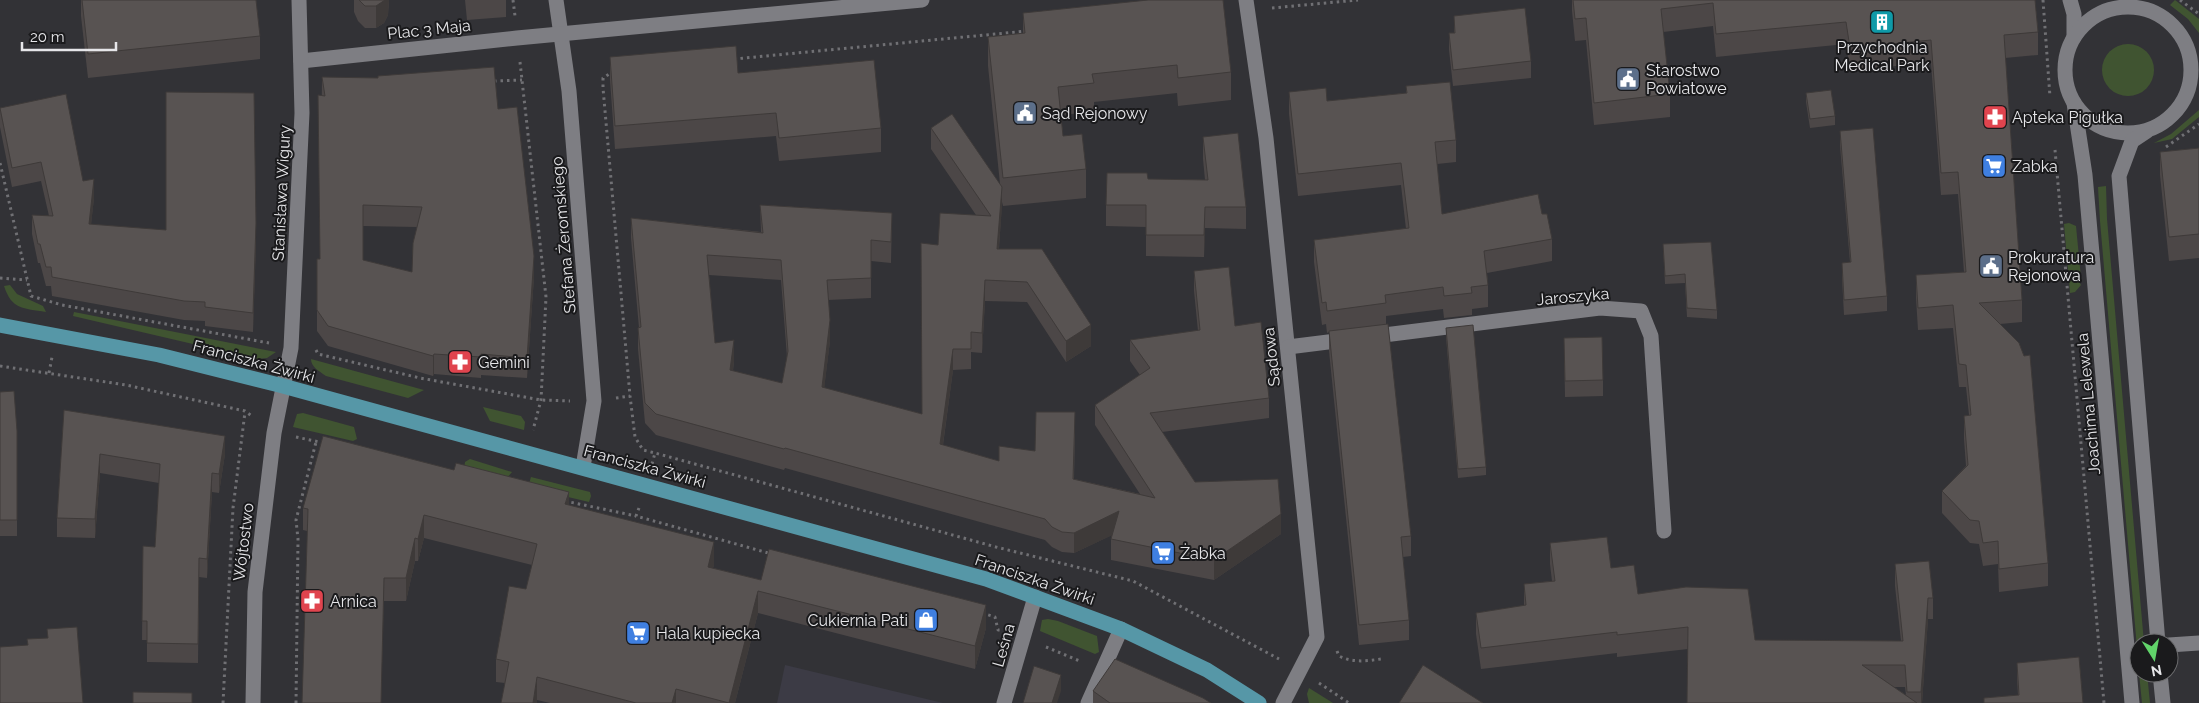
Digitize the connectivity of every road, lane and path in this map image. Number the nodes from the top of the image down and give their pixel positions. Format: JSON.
{"nodes":[{"id":1,"x":299,"y":0,"type":"edge"},
{"id":2,"x":513,"y":0,"type":"edge"},
{"id":3,"x":556,"y":0,"type":"edge"},
{"id":4,"x":922,"y":0,"type":"edge"},
{"id":5,"x":1358,"y":0,"type":"edge"},
{"id":6,"x":2043,"y":0,"type":"edge"},
{"id":7,"x":2070,"y":0,"type":"edge"},
{"id":8,"x":2180,"y":0,"type":"edge"},
{"id":9,"x":2134,"y":4,"type":"edge"},
{"id":10,"x":1247,"y":6,"type":"edge"},
{"id":11,"x":2199,"y":14,"type":"edge"},
{"id":12,"x":1032,"y":30,"type":"edge"},
{"id":13,"x":562,"y":34,"type":"junction"},
{"id":14,"x":2074,"y":37,"type":"junction"},
{"id":15,"x":517,"y":38,"type":"junction"},
{"id":16,"x":2193,"y":48,"type":"edge"},
{"id":17,"x":729,"y":60,"type":"edge"},
{"id":18,"x":301,"y":61,"type":"junction"},
{"id":19,"x":621,"y":70,"type":"edge"},
{"id":20,"x":522,"y":80,"type":"junction"},
{"id":21,"x":493,"y":81,"type":"edge"},
{"id":22,"x":2192,"y":95,"type":"edge"},
{"id":23,"x":2074,"y":103,"type":"junction"},
{"id":24,"x":2051,"y":105,"type":"dead end"},
{"id":25,"x":2147,"y":131,"type":"junction"},
{"id":26,"x":2054,"y":144,"type":"dead end"},
{"id":27,"x":0,"y":163,"type":"edge"},
{"id":28,"x":0,"y":278,"type":"edge"},
{"id":29,"x":27,"y":280,"type":"junction"},
{"id":30,"x":0,"y":325,"type":"edge"},
{"id":31,"x":314,"y":344,"type":"dead end"},
{"id":32,"x":291,"y":348,"type":"junction"},
{"id":33,"x":1288,"y":348,"type":"junction"},
{"id":34,"x":318,"y":354,"type":"junction"},
{"id":35,"x":283,"y":386,"type":"junction"},
{"id":36,"x":541,"y":400,"type":"junction"},
{"id":37,"x":245,"y":411,"type":"dead end"},
{"id":38,"x":536,"y":417,"type":"dead end"},
{"id":39,"x":316,"y":442,"type":"dead end"},
{"id":40,"x":655,"y":453,"type":"dead end"},
{"id":41,"x":583,"y":467,"type":"junction"},
{"id":42,"x":563,"y":500,"type":"edge"},
{"id":43,"x":636,"y":516,"type":"dead end"},
{"id":44,"x":1664,"y":530,"type":"dead end"},
{"id":45,"x":1035,"y":597,"type":"junction"},
{"id":46,"x":1121,"y":628,"type":"junction"},
{"id":47,"x":2157,"y":633,"type":"edge"},
{"id":48,"x":2199,"y":643,"type":"edge"},
{"id":49,"x":2179,"y":644,"type":"edge"},
{"id":50,"x":2161,"y":683,"type":"edge"},
{"id":51,"x":223,"y":703,"type":"edge"},
{"id":52,"x":253,"y":703,"type":"edge"},
{"id":53,"x":296,"y":703,"type":"edge"},
{"id":54,"x":1004,"y":703,"type":"edge"},
{"id":55,"x":1088,"y":703,"type":"edge"},
{"id":56,"x":1259,"y":703,"type":"edge"},
{"id":57,"x":1283,"y":703,"type":"edge"},
{"id":58,"x":2104,"y":703,"type":"edge"},
{"id":59,"x":2132,"y":703,"type":"edge"},
{"id":60,"x":2163,"y":703,"type":"edge"}],
"edges":[{"from":1,"to":18,"type":"street","name":"Stanisława Wigury"},
{"from":2,"to":15,"type":"path"},
{"from":3,"to":13,"type":"street","name":"Stefana Żeromskiego"},
{"from":4,"to":13,"type":"street","name":"Plac 3 Maja"},
{"from":5,"to":10,"type":"path"},
{"from":6,"to":24,"type":"path"},
{"from":7,"to":14,"type":"street"},
{"from":8,"to":11,"type":"path"},
{"from":9,"to":14,"type":"street"},
{"from":9,"to":16,"type":"street"},
{"from":10,"to":33,"type":"street","name":"Sądowa"},
{"from":12,"to":17,"type":"path"},
{"from":13,"to":15,"type":"street","name":"Plac 3 Maja"},
{"from":13,"to":41,"type":"street","name":"Stefana Żeromskiego"},
{"from":14,"to":23,"type":"street"},
{"from":15,"to":18,"type":"street","name":"Plac 3 Maja"},
{"from":15,"to":20,"type":"path"},
{"from":16,"to":22,"type":"street"},
{"from":18,"to":32,"type":"street","name":"Stanisława Wigury"},
{"from":19,"to":40,"type":"path"},
{"from":20,"to":21,"type":"path"},
{"from":20,"to":36,"type":"path"},
{"from":22,"to":25,"type":"street"},
{"from":23,"to":25,"type":"street"},
{"from":23,"to":59,"type":"street","name":"Joachima Lelewela"},
{"from":25,"to":47,"type":"street"},
{"from":26,"to":58,"type":"path"},
{"from":27,"to":29,"type":"path"},
{"from":28,"to":29,"type":"path"},
{"from":29,"to":32,"type":"path"},
{"from":30,"to":35,"type":"main road","name":"Franciszka Żwirki"},
{"from":31,"to":34,"type":"path"},
{"from":32,"to":34,"type":"path"},
{"from":32,"to":35,"type":"street","name":"Stanisława Wigury"},
{"from":33,"to":44,"type":"street","name":"Jaroszyka"},
{"from":33,"to":57,"type":"street","name":"Sądowa"},
{"from":34,"to":36,"type":"path"},
{"from":35,"to":41,"type":"main road","name":"Franciszka Żwirki"},
{"from":35,"to":52,"type":"street","name":"Wójtostwo"},
{"from":36,"to":38,"type":"path"},
{"from":37,"to":51,"type":"path"},
{"from":39,"to":53,"type":"path"},
{"from":41,"to":45,"type":"main road","name":"Franciszka Żwirki"},
{"from":42,"to":43,"type":"path"},
{"from":45,"to":46,"type":"main road","name":"Franciszka Żwirki"},
{"from":45,"to":54,"type":"street","name":"Leśna"},
{"from":46,"to":55,"type":"street"},
{"from":46,"to":56,"type":"main road","name":"Franciszka Żwirki"},
{"from":48,"to":49,"type":"street"},
{"from":50,"to":60,"type":"street"}]}
